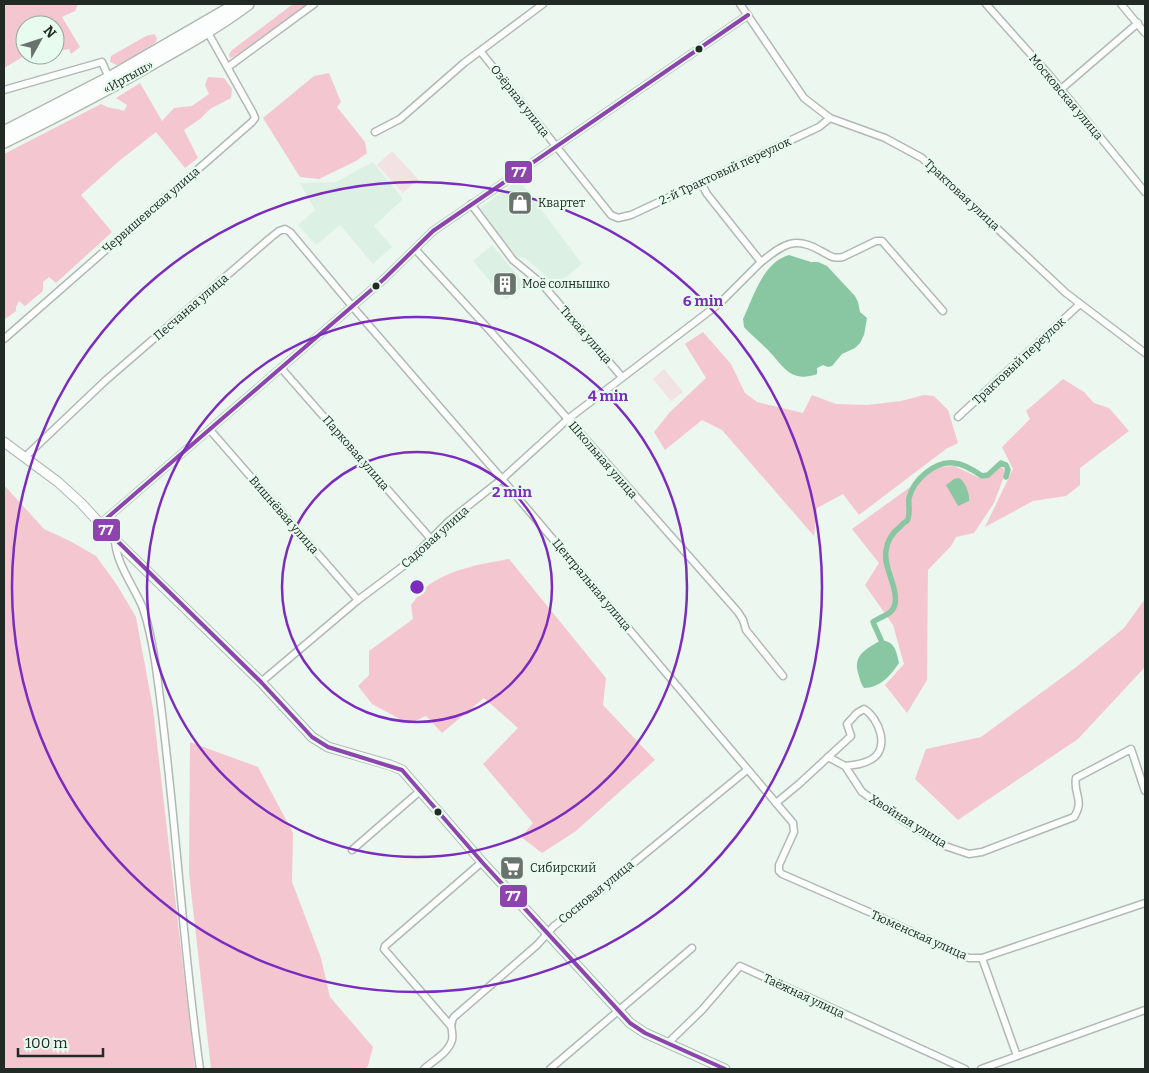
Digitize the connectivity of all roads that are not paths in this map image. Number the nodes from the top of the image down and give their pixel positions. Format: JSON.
{"nodes":[{"id":1,"x":237,"y":4,"type":"edge"},
{"id":2,"x":248,"y":4,"type":"edge"},
{"id":3,"x":314,"y":4,"type":"edge"},
{"id":4,"x":543,"y":4,"type":"edge"},
{"id":5,"x":740,"y":4,"type":"edge"},
{"id":6,"x":986,"y":4,"type":"edge"},
{"id":7,"x":1121,"y":4,"type":"edge"},
{"id":8,"x":748,"y":15,"type":"junction"},
{"id":9,"x":1138,"y":23,"type":"junction"},
{"id":10,"x":207,"y":31,"type":"junction"},
{"id":11,"x":1145,"y":33,"type":"edge"},
{"id":12,"x":481,"y":52,"type":"junction"},
{"id":13,"x":228,"y":67,"type":"junction"},
{"id":14,"x":108,"y":78,"type":"junction"},
{"id":15,"x":4,"y":90,"type":"edge"},
{"id":16,"x":1060,"y":90,"type":"junction"},
{"id":17,"x":830,"y":118,"type":"junction"},
{"id":18,"x":4,"y":132,"type":"edge"},
{"id":19,"x":375,"y":132,"type":"dead end"},
{"id":20,"x":4,"y":142,"type":"edge"},
{"id":21,"x":556,"y":146,"type":"junction"},
{"id":22,"x":702,"y":183,"type":"junction"},
{"id":23,"x":1145,"y":192,"type":"edge"},
{"id":24,"x":471,"y":204,"type":"junction"},
{"id":25,"x":618,"y":218,"type":"joint"},
{"id":26,"x":415,"y":249,"type":"junction"},
{"id":27,"x":761,"y":262,"type":"junction"},
{"id":28,"x":1080,"y":304,"type":"junction"},
{"id":29,"x":352,"y":306,"type":"junction"},
{"id":30,"x":943,"y":311,"type":"dead end"},
{"id":31,"x":4,"y":339,"type":"edge"},
{"id":32,"x":1145,"y":353,"type":"edge"},
{"id":33,"x":282,"y":368,"type":"junction"},
{"id":34,"x":622,"y":377,"type":"junction"},
{"id":35,"x":958,"y":417,"type":"dead end"},
{"id":36,"x":568,"y":419,"type":"junction"},
{"id":37,"x":210,"y":430,"type":"junction"},
{"id":38,"x":4,"y":442,"type":"edge"},
{"id":39,"x":25,"y":457,"type":"junction"},
{"id":40,"x":502,"y":479,"type":"junction"},
{"id":41,"x":100,"y":524,"type":"junction"},
{"id":42,"x":431,"y":539,"type":"junction"},
{"id":43,"x":115,"y":540,"type":"junction"},
{"id":44,"x":358,"y":600,"type":"junction"},
{"id":45,"x":784,"y":676,"type":"dead end"},
{"id":46,"x":261,"y":682,"type":"junction"},
{"id":47,"x":828,"y":757,"type":"junction"},
{"id":48,"x":845,"y":766,"type":"junction"},
{"id":49,"x":748,"y":770,"type":"junction"},
{"id":50,"x":420,"y":791,"type":"junction"},
{"id":51,"x":1145,"y":791,"type":"edge"},
{"id":52,"x":776,"y":803,"type":"junction"},
{"id":53,"x":352,"y":850,"type":"dead end"},
{"id":54,"x":482,"y":862,"type":"junction"},
{"id":55,"x":782,"y":874,"type":"joint"},
{"id":56,"x":1145,"y":903,"type":"edge"},
{"id":57,"x":548,"y":933,"type":"junction"},
{"id":58,"x":692,"y":948,"type":"dead end"},
{"id":59,"x":982,"y":958,"type":"junction"},
{"id":60,"x":1145,"y":1010,"type":"edge"},
{"id":61,"x":618,"y":1012,"type":"junction"},
{"id":62,"x":450,"y":1025,"type":"junction"},
{"id":63,"x":668,"y":1043,"type":"junction"},
{"id":64,"x":1017,"y":1056,"type":"junction"},
{"id":65,"x":200,"y":1069,"type":"edge"},
{"id":66,"x":424,"y":1069,"type":"edge"},
{"id":67,"x":550,"y":1069,"type":"edge"},
{"id":68,"x":725,"y":1069,"type":"edge"},
{"id":69,"x":965,"y":1069,"type":"edge"},
{"id":70,"x":981,"y":1069,"type":"edge"}],
"edges":[{"from":1,"to":14,"type":"highway","name":"«Иртыш»"},
{"from":2,"to":10,"type":"highway","name":"«Иртыш»"},
{"from":3,"to":13,"type":"street"},
{"from":4,"to":12,"type":"street"},
{"from":5,"to":8,"type":"street","name":"Трактовая улица"},
{"from":6,"to":16,"type":"street","name":"Московская улица"},
{"from":7,"to":9,"type":"street"},
{"from":8,"to":17,"type":"street","name":"Трактовая улица"},
{"from":8,"to":21,"type":"street"},
{"from":9,"to":11,"type":"street"},
{"from":9,"to":16,"type":"street"},
{"from":10,"to":13,"type":"street","name":"Червишевская улица"},
{"from":10,"to":20,"type":"highway","name":"«Иртыш»"},
{"from":12,"to":19,"type":"street"},
{"from":12,"to":21,"type":"street","name":"Озёрная улица"},
{"from":13,"to":31,"type":"street","name":"Червишевская улица"},
{"from":14,"to":15,"type":"street"},
{"from":14,"to":18,"type":"highway","name":"«Иртыш»"},
{"from":16,"to":23,"type":"street","name":"Московская улица"},
{"from":17,"to":22,"type":"street","name":"2-й Трактовый переулок"},
{"from":17,"to":28,"type":"street","name":"Трактовая улица"},
{"from":21,"to":24,"type":"street"},
{"from":21,"to":25,"type":"street","name":"Озёрная улица"},
{"from":22,"to":25,"type":"street","name":"2-й Трактовый переулок"},
{"from":22,"to":27,"type":"street"},
{"from":24,"to":26,"type":"street"},
{"from":24,"to":34,"type":"street","name":"Тихая улица"},
{"from":26,"to":29,"type":"street"},
{"from":26,"to":36,"type":"street","name":"Школьная улица"},
{"from":27,"to":30,"type":"street","name":"Садовая улица"},
{"from":27,"to":34,"type":"street","name":"Садовая улица"},
{"from":28,"to":32,"type":"street","name":"Трактовая улица"},
{"from":28,"to":35,"type":"street","name":"Трактовый переулок"},
{"from":29,"to":33,"type":"street"},
{"from":29,"to":39,"type":"street","name":"Песчаная улица"},
{"from":29,"to":40,"type":"street","name":"Центральная улица"},
{"from":33,"to":37,"type":"street"},
{"from":33,"to":42,"type":"street","name":"Парковая улица"},
{"from":34,"to":36,"type":"street","name":"Садовая улица"},
{"from":36,"to":40,"type":"street","name":"Садовая улица"},
{"from":36,"to":45,"type":"street","name":"Школьная улица"},
{"from":37,"to":41,"type":"street"},
{"from":37,"to":44,"type":"street","name":"Вишнёвая улица"},
{"from":38,"to":39,"type":"street"},
{"from":39,"to":41,"type":"street"},
{"from":40,"to":42,"type":"street","name":"Садовая улица"},
{"from":40,"to":49,"type":"street","name":"Центральная улица"},
{"from":41,"to":43,"type":"street"},
{"from":42,"to":44,"type":"street","name":"Садовая улица"},
{"from":43,"to":46,"type":"street"},
{"from":43,"to":65,"type":"street"},
{"from":44,"to":46,"type":"street","name":"Садовая улица"},
{"from":46,"to":50,"type":"street"},
{"from":47,"to":48,"type":"street","name":"Хвойная улица"},
{"from":47,"to":48,"type":"street"},
{"from":47,"to":52,"type":"street"},
{"from":48,"to":51,"type":"street","name":"Хвойная улица"},
{"from":49,"to":52,"type":"street","name":"Центральная улица"},
{"from":49,"to":57,"type":"street","name":"Сосновая улица"},
{"from":50,"to":53,"type":"street"},
{"from":50,"to":54,"type":"street"},
{"from":52,"to":55,"type":"street","name":"Центральная улица"},
{"from":54,"to":57,"type":"street"},
{"from":54,"to":62,"type":"street"},
{"from":55,"to":59,"type":"street","name":"Тюменская улица"},
{"from":56,"to":59,"type":"street","name":"Тюменская улица"},
{"from":57,"to":61,"type":"street"},
{"from":57,"to":62,"type":"street","name":"Сосновая улица"},
{"from":58,"to":61,"type":"street"},
{"from":59,"to":64,"type":"street"},
{"from":60,"to":64,"type":"street"},
{"from":61,"to":63,"type":"street"},
{"from":61,"to":67,"type":"street"},
{"from":62,"to":66,"type":"street"},
{"from":63,"to":68,"type":"street"},
{"from":63,"to":69,"type":"street","name":"Таёжная улица"},
{"from":64,"to":70,"type":"street"}]}
